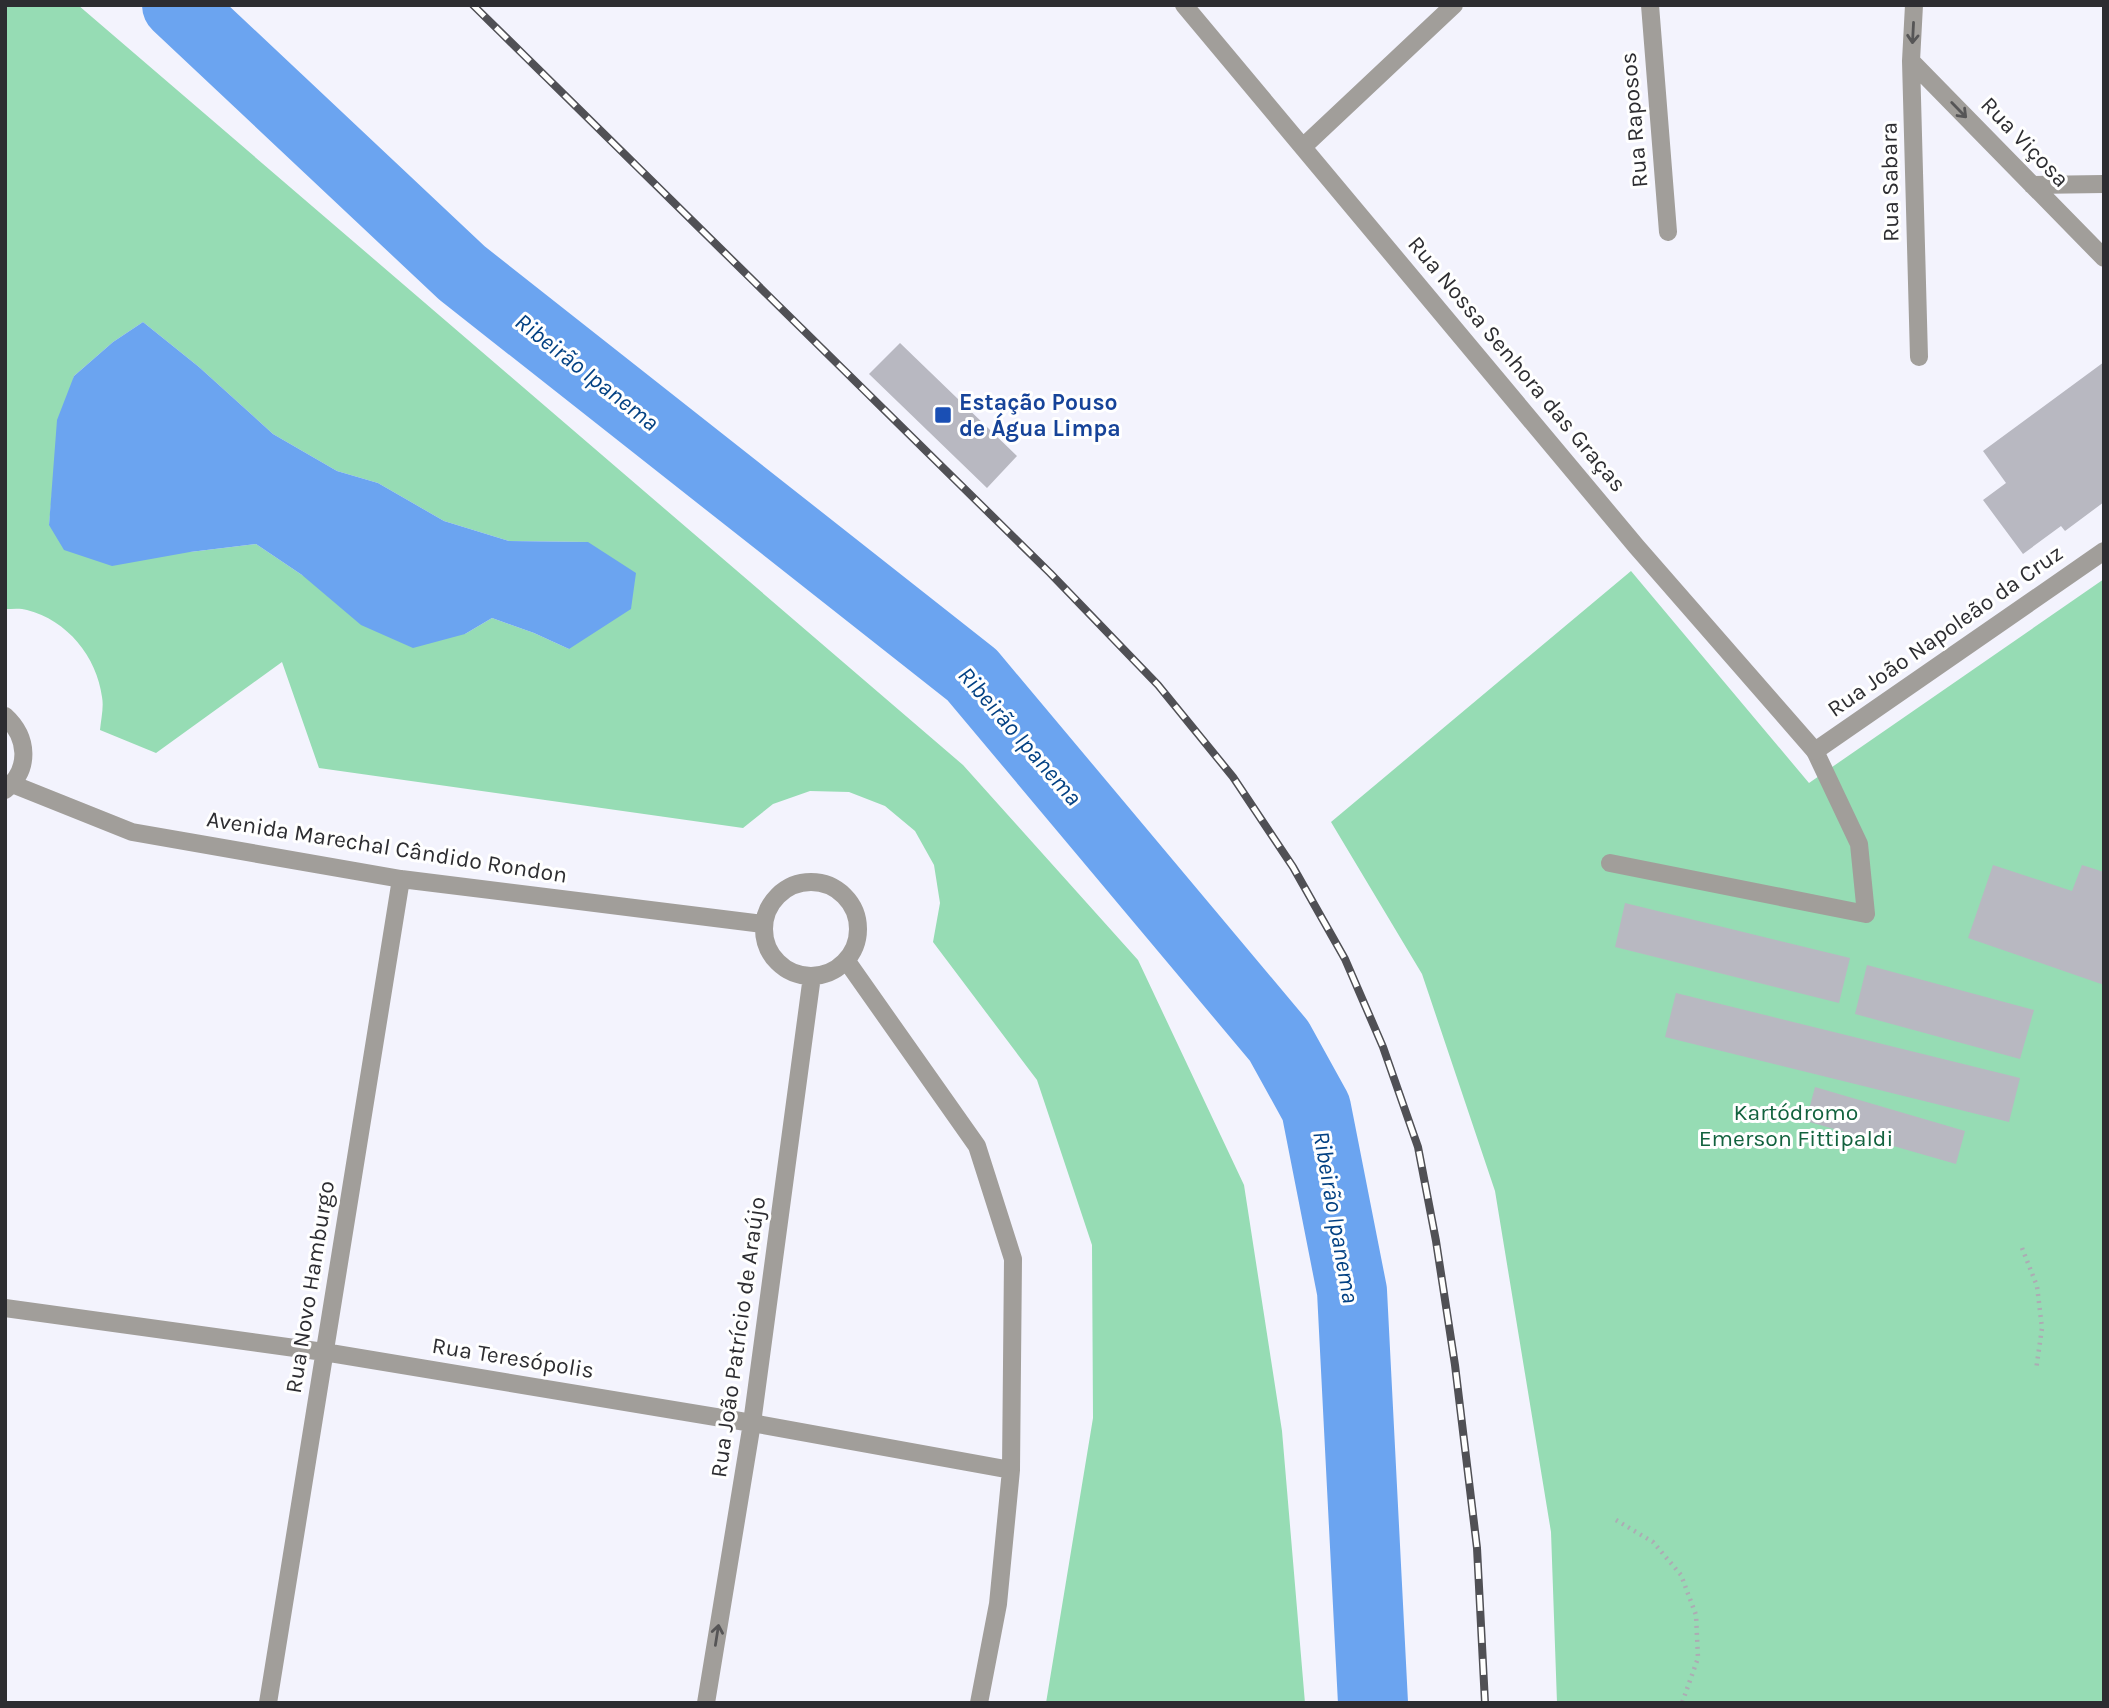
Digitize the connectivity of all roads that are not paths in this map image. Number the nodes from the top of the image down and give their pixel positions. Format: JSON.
{"nodes":[{"id":1,"x":1185,"y":5,"type":"edge"},
{"id":2,"x":1454,"y":5,"type":"edge"},
{"id":3,"x":1650,"y":5,"type":"edge"},
{"id":4,"x":1914,"y":5,"type":"edge"},
{"id":5,"x":1911,"y":61,"type":"junction"},
{"id":6,"x":1304,"y":146,"type":"junction"},
{"id":7,"x":2104,"y":184,"type":"edge"},
{"id":8,"x":2032,"y":185,"type":"junction"},
{"id":9,"x":1668,"y":232,"type":"dead end"},
{"id":10,"x":2104,"y":258,"type":"edge"},
{"id":11,"x":1919,"y":358,"type":"dead end"},
{"id":12,"x":2104,"y":551,"type":"edge"},
{"id":13,"x":5,"y":716,"type":"edge"},
{"id":14,"x":1815,"y":751,"type":"junction"},
{"id":15,"x":8,"y":787,"type":"edge"},
{"id":16,"x":1610,"y":863,"type":"dead end"},
{"id":17,"x":401,"y":879,"type":"junction"},
{"id":18,"x":763,"y":924,"type":"junction"},
{"id":19,"x":846,"y":960,"type":"junction"},
{"id":20,"x":812,"y":976,"type":"junction"},
{"id":21,"x":5,"y":1308,"type":"edge"},
{"id":22,"x":324,"y":1352,"type":"junction"},
{"id":23,"x":752,"y":1423,"type":"junction"},
{"id":24,"x":1010,"y":1470,"type":"junction"},
{"id":25,"x":268,"y":1703,"type":"edge"},
{"id":26,"x":706,"y":1703,"type":"edge"},
{"id":27,"x":979,"y":1703,"type":"edge"}],
"edges":[{"from":1,"to":6,"type":"street","name":"Rua Nossa Senhora das Graças"},
{"from":2,"to":6,"type":"street"},
{"from":3,"to":9,"type":"street","name":"Rua Raposos"},
{"from":4,"to":5,"type":"street","name":"Rua Sabara","one_way":true},
{"from":5,"to":8,"type":"street","name":"Rua Viçosa","one_way":true},
{"from":5,"to":11,"type":"street","name":"Rua Sabara"},
{"from":6,"to":14,"type":"street","name":"Rua Nossa Senhora das Graças"},
{"from":7,"to":8,"type":"street"},
{"from":8,"to":10,"type":"street","name":"Rua Viçosa"},
{"from":12,"to":14,"type":"street","name":"Rua João Napoleão da Cruz"},
{"from":13,"to":15,"type":"street"},
{"from":14,"to":16,"type":"street","name":"Rua Nossa Senhora das Graças"},
{"from":15,"to":17,"type":"street","name":"Avenida Marechal Cândido Rondon"},
{"from":17,"to":18,"type":"street","name":"Avenida Marechal Cândido Rondon"},
{"from":17,"to":22,"type":"street","name":"Rua Novo Hamburgo"},
{"from":18,"to":19,"type":"street"},
{"from":18,"to":20,"type":"street"},
{"from":19,"to":20,"type":"street"},
{"from":19,"to":24,"type":"street"},
{"from":20,"to":23,"type":"street","name":"Rua João Patrício de Araújo"},
{"from":21,"to":22,"type":"street","name":"Rua Teresópolis"},
{"from":22,"to":23,"type":"street","name":"Rua Teresópolis"},
{"from":22,"to":25,"type":"street","name":"Rua Novo Hamburgo"},
{"from":23,"to":24,"type":"street","name":"Rua Teresópolis"},
{"from":26,"to":23,"type":"street","name":"Rua João Patrício de Araújo","one_way":true},
{"from":24,"to":27,"type":"street"}]}
